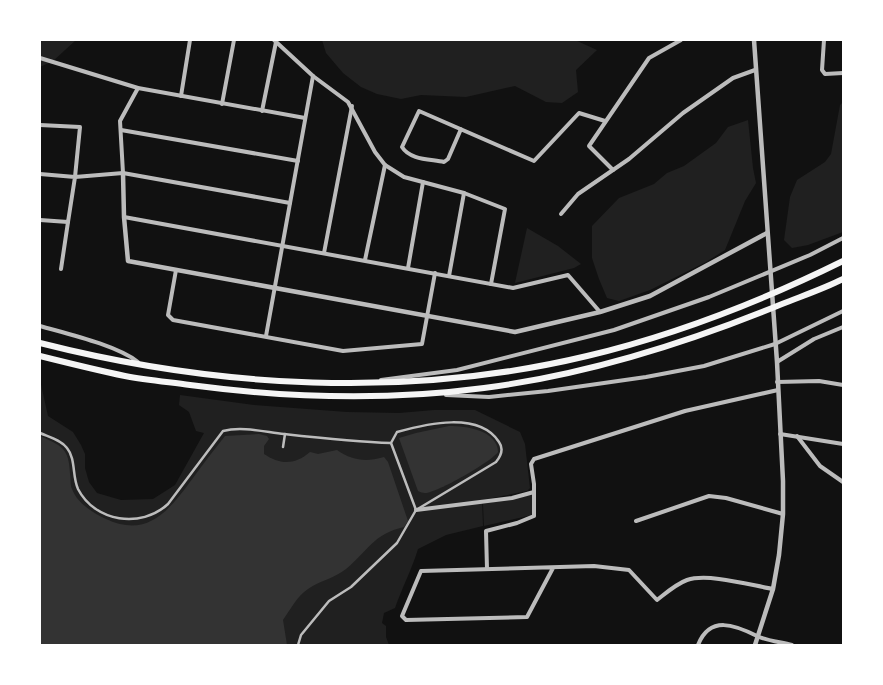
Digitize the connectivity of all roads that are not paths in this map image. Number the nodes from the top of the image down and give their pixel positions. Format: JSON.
{"nodes":[{"id":1,"x":190,"y":40,"type":"edge"},
{"id":2,"x":234,"y":40,"type":"edge"},
{"id":3,"x":681,"y":40,"type":"edge"},
{"id":4,"x":754,"y":40,"type":"edge"},
{"id":5,"x":824,"y":40,"type":"edge"},
{"id":6,"x":275,"y":41,"type":"edge"},
{"id":7,"x":40,"y":58,"type":"edge"},
{"id":8,"x":755,"y":70,"type":"junction"},
{"id":9,"x":843,"y":73,"type":"edge"},
{"id":10,"x":313,"y":76,"type":"junction"},
{"id":11,"x":138,"y":88,"type":"junction"},
{"id":12,"x":181,"y":96,"type":"junction"},
{"id":13,"x":222,"y":104,"type":"junction"},
{"id":14,"x":352,"y":106,"type":"junction"},
{"id":15,"x":262,"y":111,"type":"junction"},
{"id":16,"x":305,"y":118,"type":"junction"},
{"id":17,"x":605,"y":121,"type":"junction"},
{"id":18,"x":40,"y":125,"type":"edge"},
{"id":19,"x":462,"y":129,"type":"junction"},
{"id":20,"x":120,"y":130,"type":"junction"},
{"id":21,"x":298,"y":161,"type":"junction"},
{"id":22,"x":384,"y":165,"type":"junction"},
{"id":23,"x":613,"y":170,"type":"junction"},
{"id":24,"x":123,"y":173,"type":"junction"},
{"id":25,"x":40,"y":174,"type":"edge"},
{"id":26,"x":75,"y":177,"type":"junction"},
{"id":27,"x":423,"y":182,"type":"junction"},
{"id":28,"x":464,"y":193,"type":"junction"},
{"id":29,"x":290,"y":203,"type":"junction"},
{"id":30,"x":561,"y":214,"type":"dead end"},
{"id":31,"x":124,"y":216,"type":"junction"},
{"id":32,"x":40,"y":220,"type":"edge"},
{"id":33,"x":68,"y":222,"type":"junction"},
{"id":34,"x":767,"y":233,"type":"junction"},
{"id":35,"x":843,"y":238,"type":"edge"},
{"id":36,"x":282,"y":246,"type":"junction"},
{"id":37,"x":324,"y":253,"type":"junction"},
{"id":38,"x":365,"y":260,"type":"junction"},
{"id":39,"x":843,"y":261,"type":"edge"},
{"id":40,"x":408,"y":268,"type":"junction"},
{"id":41,"x":61,"y":269,"type":"dead end"},
{"id":42,"x":176,"y":270,"type":"junction"},
{"id":43,"x":770,"y":272,"type":"junction"},
{"id":44,"x":435,"y":273,"type":"junction"},
{"id":45,"x":449,"y":276,"type":"junction"},
{"id":46,"x":843,"y":279,"type":"edge"},
{"id":47,"x":491,"y":284,"type":"junction"},
{"id":48,"x":275,"y":288,"type":"junction"},
{"id":49,"x":843,"y":311,"type":"edge"},
{"id":50,"x":600,"y":312,"type":"junction"},
{"id":51,"x":427,"y":316,"type":"junction"},
{"id":52,"x":40,"y":326,"type":"edge"},
{"id":53,"x":843,"y":327,"type":"edge"},
{"id":54,"x":266,"y":336,"type":"junction"},
{"id":55,"x":40,"y":343,"type":"edge"},
{"id":56,"x":775,"y":344,"type":"junction"},
{"id":57,"x":40,"y":356,"type":"edge"},
{"id":58,"x":777,"y":362,"type":"junction"},
{"id":59,"x":143,"y":365,"type":"junction"},
{"id":60,"x":777,"y":382,"type":"junction"},
{"id":61,"x":359,"y":383,"type":"junction"},
{"id":62,"x":843,"y":385,"type":"edge"},
{"id":63,"x":778,"y":390,"type":"junction"},
{"id":64,"x":430,"y":394,"type":"junction"},
{"id":65,"x":40,"y":433,"type":"edge"},
{"id":66,"x":285,"y":434,"type":"junction"},
{"id":67,"x":780,"y":434,"type":"junction"},
{"id":68,"x":796,"y":436,"type":"junction"},
{"id":69,"x":392,"y":443,"type":"junction"},
{"id":70,"x":843,"y":444,"type":"edge"},
{"id":71,"x":283,"y":447,"type":"dead end"},
{"id":72,"x":843,"y":482,"type":"edge"},
{"id":73,"x":534,"y":492,"type":"junction"},
{"id":74,"x":416,"y":510,"type":"junction"},
{"id":75,"x":783,"y":514,"type":"junction"},
{"id":76,"x":636,"y":521,"type":"dead end"},
{"id":77,"x":553,"y":568,"type":"junction"},
{"id":78,"x":488,"y":569,"type":"junction"},
{"id":79,"x":773,"y":589,"type":"junction"},
{"id":80,"x":758,"y":637,"type":"junction"},
{"id":81,"x":298,"y":645,"type":"edge"},
{"id":82,"x":698,"y":645,"type":"edge"},
{"id":83,"x":755,"y":645,"type":"edge"},
{"id":84,"x":792,"y":645,"type":"edge"}],
"edges":[{"from":1,"to":12,"type":"street"},
{"from":2,"to":13,"type":"street"},
{"from":3,"to":17,"type":"street"},
{"from":4,"to":8,"type":"street"},
{"from":5,"to":9,"type":"street"},
{"from":6,"to":10,"type":"street"},
{"from":6,"to":15,"type":"street"},
{"from":7,"to":11,"type":"street"},
{"from":8,"to":23,"type":"street"},
{"from":8,"to":34,"type":"street"},
{"from":10,"to":14,"type":"street"},
{"from":10,"to":16,"type":"street"},
{"from":11,"to":12,"type":"street"},
{"from":11,"to":20,"type":"street"},
{"from":12,"to":13,"type":"street"},
{"from":13,"to":15,"type":"street"},
{"from":14,"to":22,"type":"street"},
{"from":14,"to":37,"type":"street"},
{"from":15,"to":16,"type":"street"},
{"from":16,"to":21,"type":"street"},
{"from":17,"to":19,"type":"street"},
{"from":17,"to":23,"type":"street"},
{"from":18,"to":26,"type":"street"},
{"from":19,"to":19,"type":"street"},
{"from":20,"to":21,"type":"street"},
{"from":20,"to":24,"type":"street"},
{"from":21,"to":29,"type":"street"},
{"from":22,"to":27,"type":"street"},
{"from":22,"to":38,"type":"street"},
{"from":23,"to":30,"type":"street"},
{"from":24,"to":26,"type":"street"},
{"from":24,"to":29,"type":"street"},
{"from":24,"to":31,"type":"street"},
{"from":25,"to":26,"type":"street"},
{"from":26,"to":33,"type":"street"},
{"from":27,"to":28,"type":"street"},
{"from":27,"to":40,"type":"street"},
{"from":28,"to":45,"type":"street"},
{"from":28,"to":47,"type":"street"},
{"from":29,"to":36,"type":"street"},
{"from":31,"to":36,"type":"street"},
{"from":31,"to":42,"type":"street"},
{"from":32,"to":33,"type":"street"},
{"from":33,"to":41,"type":"street"},
{"from":34,"to":43,"type":"street"},
{"from":34,"to":50,"type":"street"},
{"from":35,"to":43,"type":"street"},
{"from":36,"to":37,"type":"street"},
{"from":36,"to":48,"type":"street"},
{"from":37,"to":38,"type":"street"},
{"from":38,"to":40,"type":"street"},
{"from":39,"to":61,"type":"highway"},
{"from":40,"to":44,"type":"street"},
{"from":42,"to":48,"type":"street"},
{"from":42,"to":54,"type":"street"},
{"from":43,"to":56,"type":"street"},
{"from":43,"to":61,"type":"street"},
{"from":44,"to":45,"type":"street"},
{"from":44,"to":51,"type":"street"},
{"from":45,"to":47,"type":"street"},
{"from":46,"to":64,"type":"highway"},
{"from":47,"to":50,"type":"street"},
{"from":48,"to":51,"type":"street"},
{"from":48,"to":54,"type":"street"},
{"from":49,"to":56,"type":"street"},
{"from":50,"to":51,"type":"street"},
{"from":51,"to":54,"type":"street"},
{"from":52,"to":59,"type":"street"},
{"from":53,"to":58,"type":"street"},
{"from":55,"to":59,"type":"highway"},
{"from":56,"to":58,"type":"street"},
{"from":56,"to":64,"type":"street"},
{"from":57,"to":64,"type":"highway"},
{"from":58,"to":60,"type":"street"},
{"from":59,"to":61,"type":"highway"},
{"from":60,"to":62,"type":"street"},
{"from":60,"to":63,"type":"street"},
{"from":63,"to":67,"type":"street"},
{"from":63,"to":73,"type":"street"},
{"from":65,"to":66,"type":"street"},
{"from":66,"to":69,"type":"street"},
{"from":66,"to":71,"type":"street"},
{"from":67,"to":68,"type":"street"},
{"from":67,"to":75,"type":"street"},
{"from":68,"to":70,"type":"street"},
{"from":68,"to":72,"type":"street"},
{"from":69,"to":74,"type":"street"},
{"from":69,"to":74,"type":"street"},
{"from":73,"to":74,"type":"street"},
{"from":73,"to":78,"type":"street"},
{"from":74,"to":81,"type":"street"},
{"from":75,"to":76,"type":"street"},
{"from":75,"to":79,"type":"street"},
{"from":77,"to":78,"type":"street"},
{"from":77,"to":78,"type":"street"},
{"from":77,"to":79,"type":"street"},
{"from":79,"to":80,"type":"street"},
{"from":80,"to":82,"type":"street"},
{"from":80,"to":83,"type":"street"},
{"from":80,"to":84,"type":"street"}]}
